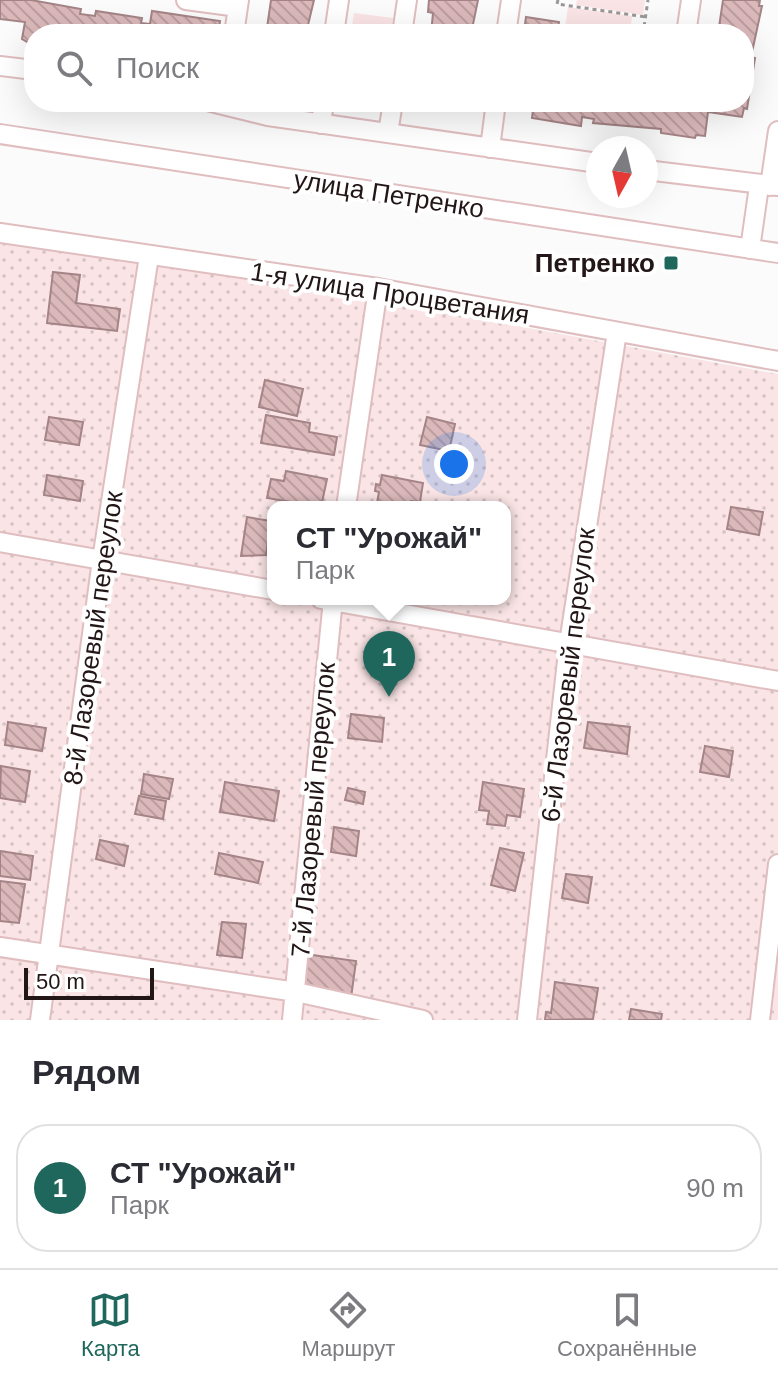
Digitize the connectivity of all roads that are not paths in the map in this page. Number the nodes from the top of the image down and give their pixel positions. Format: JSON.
{"nodes":[{"id":1,"x":186,"y":0,"type":"edge"},
{"id":2,"x":339,"y":0,"type":"edge"},
{"id":3,"x":407,"y":0,"type":"edge"},
{"id":4,"x":511,"y":0,"type":"edge"},
{"id":5,"x":691,"y":0,"type":"edge"},
{"id":6,"x":238,"y":4,"type":"edge"},
{"id":7,"x":235,"y":24,"type":"edge"},
{"id":8,"x":335,"y":24,"type":"edge"},
{"id":9,"x":403,"y":24,"type":"edge"},
{"id":10,"x":507,"y":24,"type":"edge"},
{"id":11,"x":687,"y":24,"type":"edge"},
{"id":12,"x":0,"y":66,"type":"edge"},
{"id":13,"x":24,"y":69,"type":"edge"},
{"id":14,"x":253,"y":112,"type":"edge"},
{"id":15,"x":323,"y":112,"type":"edge"},
{"id":16,"x":391,"y":112,"type":"edge"},
{"id":17,"x":495,"y":112,"type":"edge"},
{"id":18,"x":321,"y":124,"type":"junction"},
{"id":19,"x":778,"y":131,"type":"edge"},
{"id":20,"x":388,"y":133,"type":"junction"},
{"id":21,"x":0,"y":134,"type":"edge"},
{"id":22,"x":490,"y":148,"type":"junction"},
{"id":23,"x":586,"y":161,"type":"edge"},
{"id":24,"x":658,"y":172,"type":"edge"},
{"id":25,"x":769,"y":186,"type":"edge"},
{"id":26,"x":0,"y":233,"type":"edge"},
{"id":27,"x":750,"y":249,"type":"junction"},
{"id":28,"x":778,"y":253,"type":"edge"},
{"id":29,"x":149,"y":256,"type":"junction"},
{"id":30,"x":378,"y":288,"type":"junction"},
{"id":31,"x":617,"y":332,"type":"junction"},
{"id":32,"x":778,"y":361,"type":"edge"},
{"id":33,"x":347,"y":501,"type":"edge"},
{"id":34,"x":0,"y":542,"type":"edge"},
{"id":35,"x":102,"y":560,"type":"junction"},
{"id":36,"x":267,"y":589,"type":"edge"},
{"id":37,"x":329,"y":605,"type":"edge"},
{"id":38,"x":357,"y":605,"type":"edge"},
{"id":39,"x":569,"y":643,"type":"junction"},
{"id":40,"x":778,"y":681,"type":"edge"},
{"id":41,"x":778,"y":864,"type":"edge"},
{"id":42,"x":0,"y":947,"type":"edge"},
{"id":43,"x":50,"y":954,"type":"junction"},
{"id":44,"x":296,"y":992,"type":"junction"},
{"id":45,"x":40,"y":1020,"type":"edge"},
{"id":46,"x":292,"y":1020,"type":"edge"},
{"id":47,"x":423,"y":1020,"type":"edge"},
{"id":48,"x":527,"y":1020,"type":"edge"},
{"id":49,"x":760,"y":1020,"type":"edge"}],
"edges":[{"from":1,"to":6,"type":"street"},
{"from":2,"to":8,"type":"street"},
{"from":3,"to":9,"type":"street"},
{"from":4,"to":10,"type":"street"},
{"from":5,"to":11,"type":"street"},
{"from":6,"to":7,"type":"street"},
{"from":12,"to":13,"type":"street"},
{"from":14,"to":18,"type":"street"},
{"from":15,"to":18,"type":"street"},
{"from":16,"to":20,"type":"street"},
{"from":17,"to":22,"type":"street"},
{"from":18,"to":20,"type":"street"},
{"from":19,"to":25,"type":"street"},
{"from":20,"to":22,"type":"street"},
{"from":21,"to":27,"type":"street","name":"улица Петренко"},
{"from":22,"to":23,"type":"street"},
{"from":24,"to":25,"type":"street"},
{"from":25,"to":27,"type":"street"},
{"from":26,"to":29,"type":"street","name":"1-я улица Процветания"},
{"from":27,"to":28,"type":"street","name":"улица Петренко"},
{"from":29,"to":30,"type":"street","name":"1-я улица Процветания"},
{"from":29,"to":35,"type":"street","name":"8-й Лазоревый переулок"},
{"from":30,"to":31,"type":"street","name":"1-я улица Процветания"},
{"from":30,"to":33,"type":"street"},
{"from":31,"to":32,"type":"street","name":"1-я улица Процветания"},
{"from":31,"to":39,"type":"street","name":"6-й Лазоревый переулок"},
{"from":34,"to":35,"type":"street"},
{"from":35,"to":36,"type":"street"},
{"from":35,"to":43,"type":"street","name":"8-й Лазоревый переулок"},
{"from":37,"to":44,"type":"street","name":"7-й Лазоревый переулок"},
{"from":38,"to":39,"type":"street"},
{"from":39,"to":40,"type":"street"},
{"from":39,"to":48,"type":"street","name":"6-й Лазоревый переулок"},
{"from":41,"to":49,"type":"street"},
{"from":42,"to":43,"type":"street"},
{"from":43,"to":44,"type":"street"},
{"from":43,"to":45,"type":"street","name":"8-й Лазоревый переулок"},
{"from":44,"to":46,"type":"street","name":"7-й Лазоревый переулок"},
{"from":44,"to":47,"type":"street"}]}
